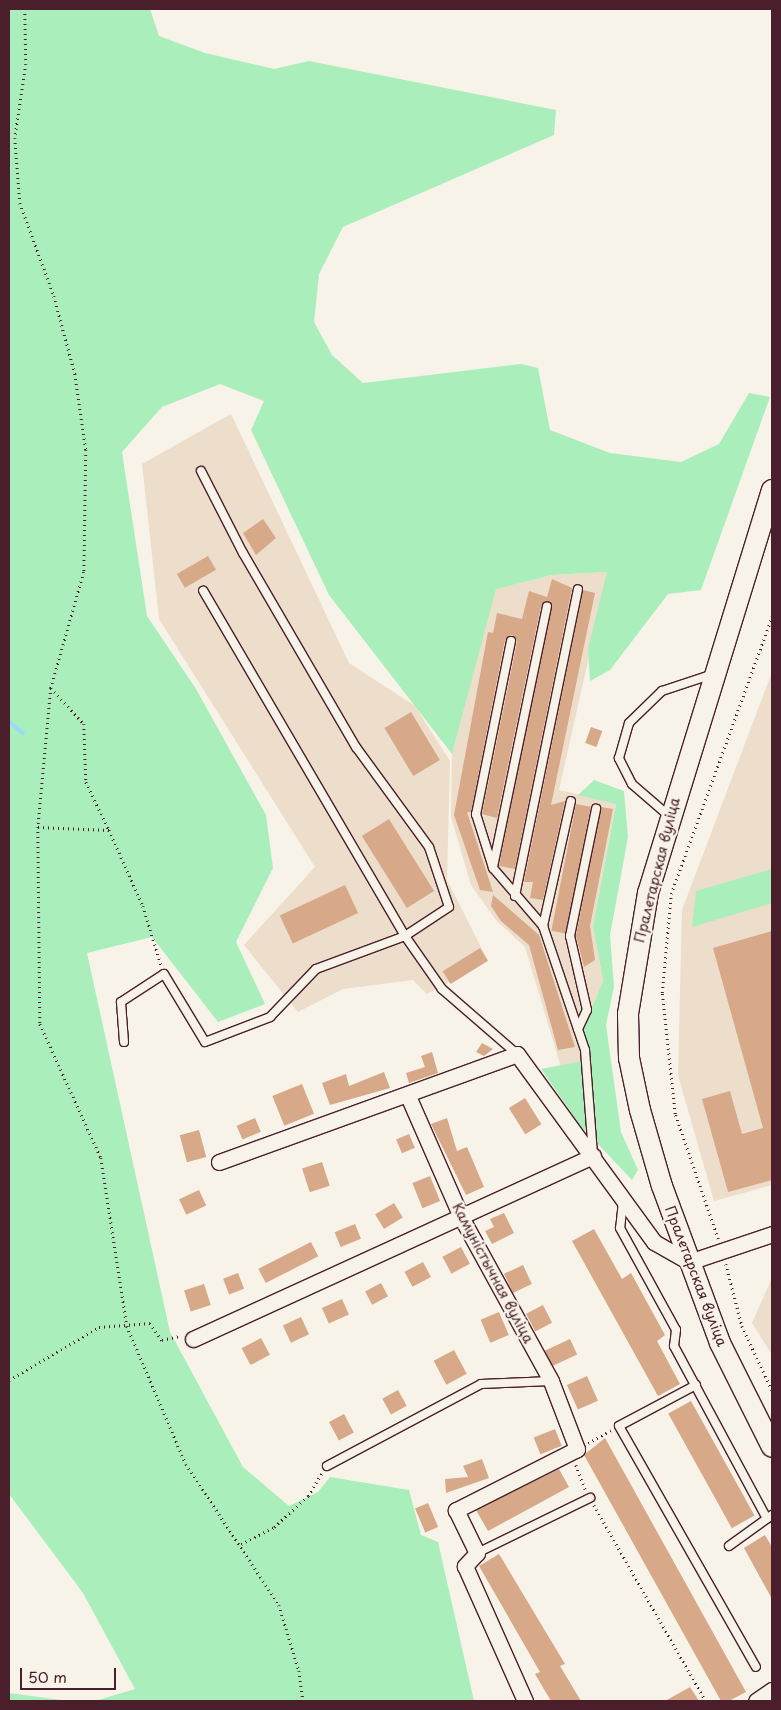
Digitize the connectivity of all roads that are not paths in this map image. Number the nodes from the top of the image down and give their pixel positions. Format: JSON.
{"nodes":[{"id":1,"x":201,"y":470,"type":"dead end"},
{"id":2,"x":772,"y":490,"type":"edge"},
{"id":3,"x":578,"y":589,"type":"dead end"},
{"id":4,"x":203,"y":592,"type":"dead end"},
{"id":5,"x":547,"y":607,"type":"dead end"},
{"id":6,"x":511,"y":640,"type":"dead end"},
{"id":7,"x":715,"y":674,"type":"junction"},
{"id":8,"x":571,"y":800,"type":"dead end"},
{"id":9,"x":596,"y":809,"type":"dead end"},
{"id":10,"x":669,"y":816,"type":"junction"},
{"id":11,"x":493,"y":868,"type":"junction"},
{"id":12,"x":515,"y":896,"type":"junction"},
{"id":13,"x":543,"y":926,"type":"junction"},
{"id":14,"x":405,"y":936,"type":"junction"},
{"id":15,"x":578,"y":1029,"type":"junction"},
{"id":16,"x":124,"y":1042,"type":"dead end"},
{"id":17,"x":517,"y":1054,"type":"junction"},
{"id":18,"x":408,"y":1096,"type":"junction"},
{"id":19,"x":593,"y":1156,"type":"junction"},
{"id":20,"x":219,"y":1162,"type":"dead end"},
{"id":21,"x":623,"y":1196,"type":"junction"},
{"id":22,"x":461,"y":1217,"type":"junction"},
{"id":23,"x":772,"y":1234,"type":"edge"},
{"id":24,"x":689,"y":1262,"type":"junction"},
{"id":25,"x":193,"y":1339,"type":"road end"},
{"id":26,"x":551,"y":1382,"type":"junction"},
{"id":27,"x":696,"y":1385,"type":"junction"},
{"id":28,"x":772,"y":1448,"type":"edge"},
{"id":29,"x":327,"y":1466,"type":"road end"},
{"id":30,"x":590,"y":1498,"type":"road end"},
{"id":31,"x":770,"y":1517,"type":"edge"},
{"id":32,"x":729,"y":1546,"type":"dead end"},
{"id":33,"x":477,"y":1553,"type":"junction"},
{"id":34,"x":756,"y":1667,"type":"dead end"},
{"id":35,"x":772,"y":1690,"type":"edge"},
{"id":36,"x":524,"y":1701,"type":"edge"},
{"id":37,"x":756,"y":1701,"type":"edge"}],
"edges":[{"from":1,"to":14,"type":"lane"},
{"from":2,"to":7,"type":"main road","name":"Пралетарская вуліца"},
{"from":3,"to":12,"type":"lane"},
{"from":4,"to":14,"type":"lane"},
{"from":5,"to":11,"type":"lane"},
{"from":6,"to":11,"type":"lane"},
{"from":7,"to":10,"type":"main road","name":"Пралетарская вуліца"},
{"from":7,"to":10,"type":"lane"},
{"from":8,"to":13,"type":"lane"},
{"from":9,"to":15,"type":"lane"},
{"from":10,"to":24,"type":"main road","name":"Пралетарская вуліца"},
{"from":11,"to":12,"type":"lane"},
{"from":12,"to":13,"type":"lane"},
{"from":13,"to":15,"type":"lane"},
{"from":14,"to":16,"type":"lane"},
{"from":14,"to":17,"type":"lane"},
{"from":15,"to":19,"type":"lane"},
{"from":17,"to":18,"type":"street"},
{"from":17,"to":19,"type":"street"},
{"from":18,"to":20,"type":"street"},
{"from":18,"to":22,"type":"street","name":"Камуністычная вуліца"},
{"from":19,"to":21,"type":"street"},
{"from":19,"to":22,"type":"street"},
{"from":21,"to":24,"type":"street"},
{"from":21,"to":27,"type":"lane"},
{"from":22,"to":25,"type":"street"},
{"from":22,"to":26,"type":"street","name":"Камуністычная вуліца"},
{"from":23,"to":24,"type":"street"},
{"from":24,"to":28,"type":"main road","name":"Пралетарская вуліца"},
{"from":26,"to":29,"type":"lane"},
{"from":26,"to":33,"type":"street","name":"Камуністычная вуліца"},
{"from":27,"to":31,"type":"lane"},
{"from":27,"to":34,"type":"lane"},
{"from":30,"to":33,"type":"lane"},
{"from":31,"to":32,"type":"lane"},
{"from":33,"to":36,"type":"street"},
{"from":35,"to":37,"type":"street"}]}
